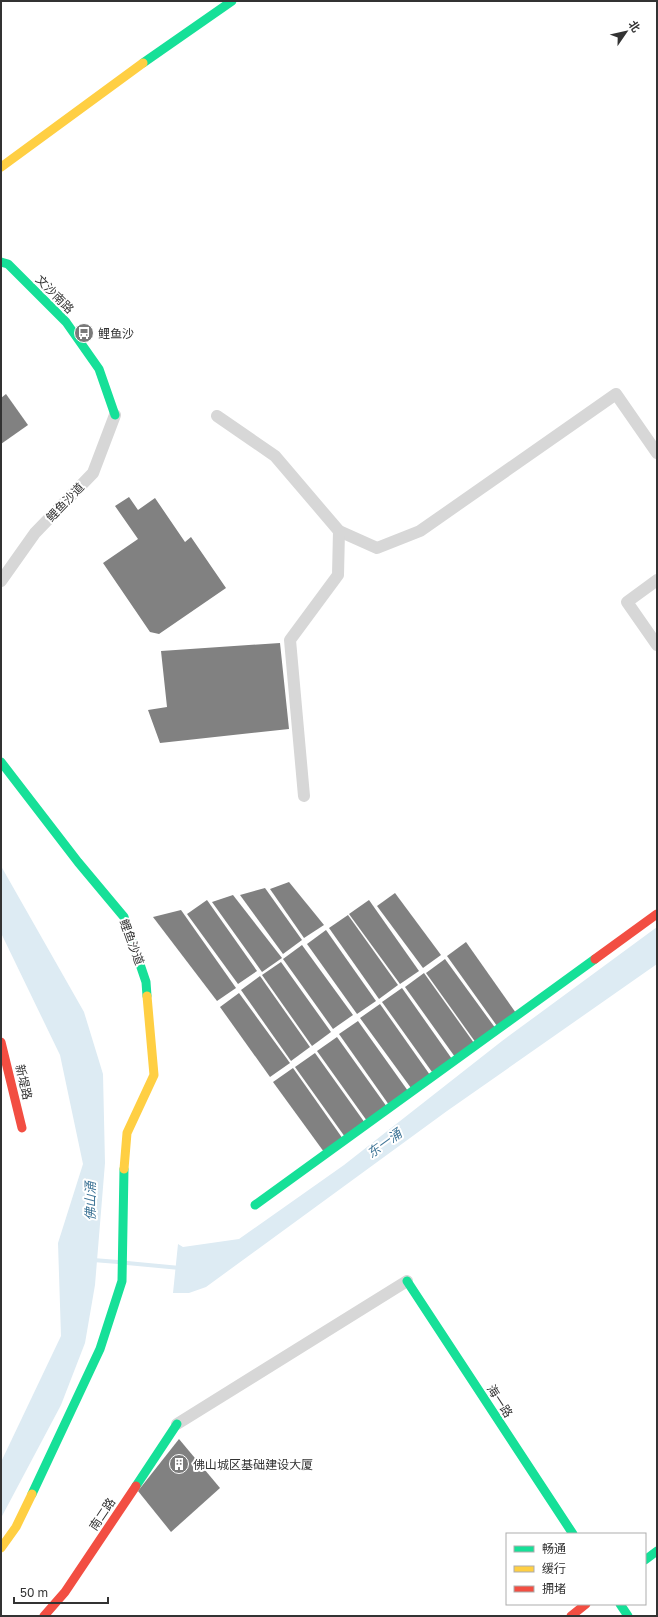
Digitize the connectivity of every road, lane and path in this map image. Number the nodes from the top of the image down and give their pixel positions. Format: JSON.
{"nodes":[{"id":1,"x":232,"y":1,"type":"edge"},
{"id":2,"x":1,"y":167,"type":"edge"},
{"id":3,"x":1,"y":262,"type":"edge"},
{"id":4,"x":115,"y":415,"type":"joint"},
{"id":5,"x":217,"y":416,"type":"dead end"},
{"id":6,"x":657,"y":454,"type":"edge"},
{"id":7,"x":339,"y":531,"type":"junction"},
{"id":8,"x":657,"y":580,"type":"edge"},
{"id":9,"x":1,"y":581,"type":"edge"},
{"id":10,"x":657,"y":646,"type":"edge"},
{"id":11,"x":1,"y":762,"type":"edge"},
{"id":12,"x":304,"y":796,"type":"dead end"},
{"id":13,"x":657,"y":914,"type":"edge"},
{"id":14,"x":1,"y":1042,"type":"edge"},
{"id":15,"x":22,"y":1128,"type":"dead end"},
{"id":16,"x":255,"y":1205,"type":"dead end"},
{"id":17,"x":407,"y":1281,"type":"joint"},
{"id":18,"x":176,"y":1424,"type":"joint"},
{"id":19,"x":572,"y":1533,"type":"edge"},
{"id":20,"x":1,"y":1548,"type":"edge"},
{"id":21,"x":657,"y":1551,"type":"edge"},
{"id":22,"x":646,"y":1559,"type":"edge"},
{"id":23,"x":585,"y":1605,"type":"edge"},
{"id":24,"x":621,"y":1605,"type":"edge"},
{"id":25,"x":44,"y":1616,"type":"edge"},
{"id":26,"x":571,"y":1616,"type":"edge"},
{"id":27,"x":628,"y":1616,"type":"edge"}],
"edges":[{"from":1,"to":2,"type":"street"},
{"from":3,"to":4,"type":"street","name":"文沙南路"},
{"from":4,"to":9,"type":"street","name":"鲤鱼沙道"},
{"from":5,"to":7,"type":"street"},
{"from":6,"to":7,"type":"street"},
{"from":7,"to":12,"type":"street"},
{"from":8,"to":10,"type":"street"},
{"from":11,"to":20,"type":"street","name":"鲤鱼沙道"},
{"from":13,"to":16,"type":"street"},
{"from":14,"to":15,"type":"street","name":"新堤路"},
{"from":17,"to":18,"type":"street"},
{"from":17,"to":19,"type":"street","name":"海一路"},
{"from":18,"to":25,"type":"street","name":"南二路"},
{"from":21,"to":22,"type":"street"},
{"from":23,"to":26,"type":"street"},
{"from":24,"to":27,"type":"street"}]}
